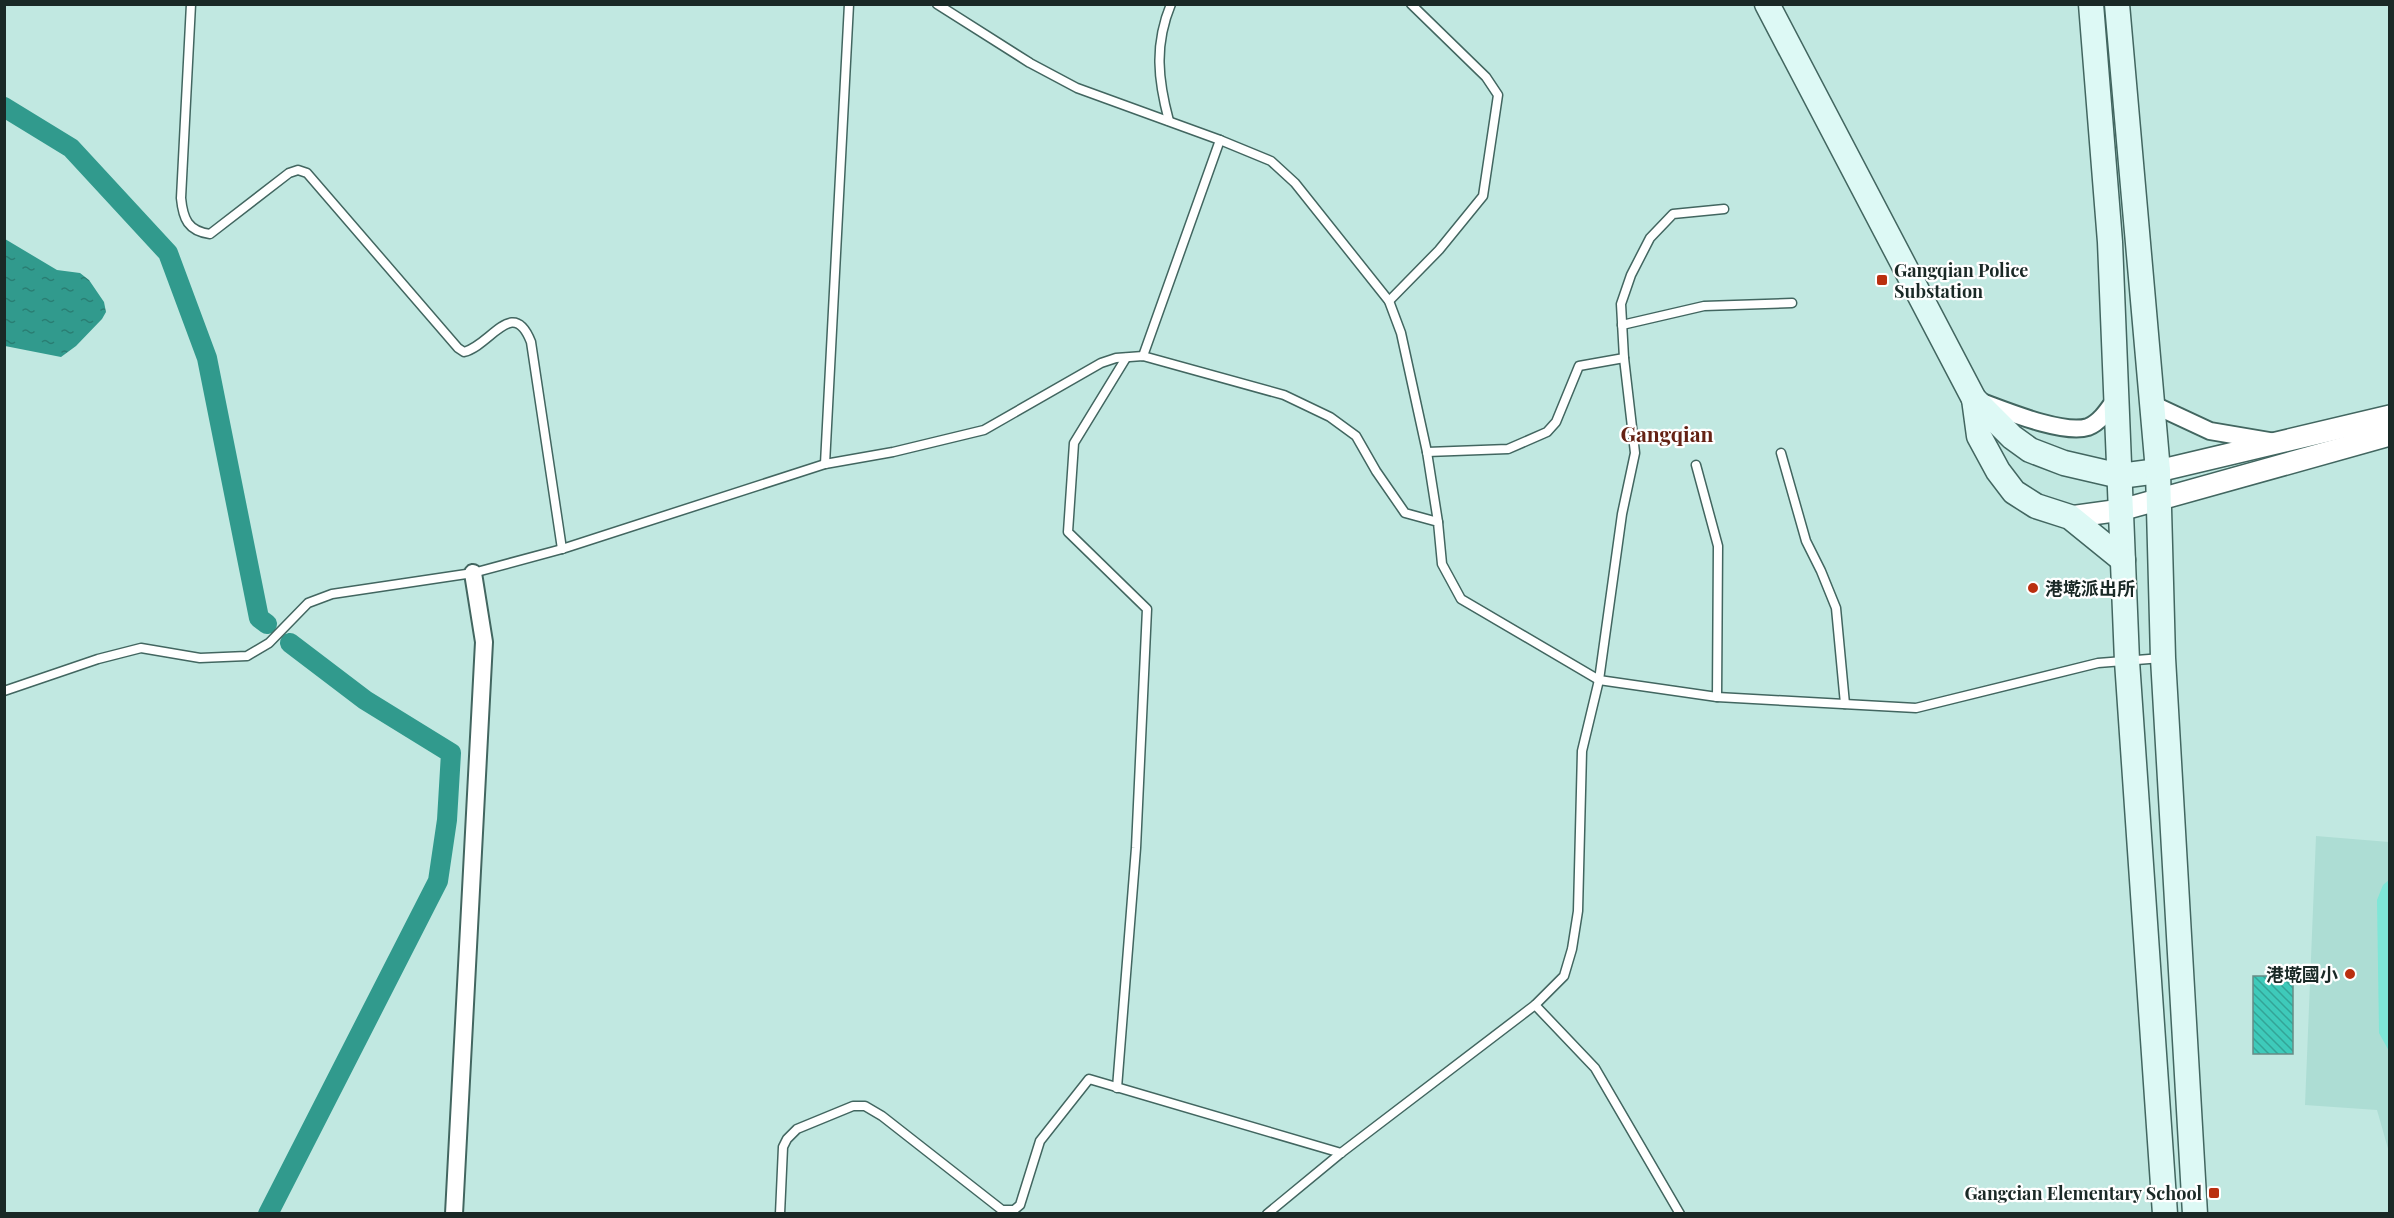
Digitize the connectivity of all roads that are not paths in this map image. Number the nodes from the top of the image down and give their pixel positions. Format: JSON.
{"nodes":[{"id":1,"x":191,"y":4,"type":"edge"},
{"id":2,"x":849,"y":4,"type":"edge"},
{"id":3,"x":937,"y":4,"type":"edge"},
{"id":4,"x":1171,"y":4,"type":"edge"},
{"id":5,"x":1411,"y":4,"type":"edge"},
{"id":6,"x":1767,"y":4,"type":"edge"},
{"id":7,"x":2091,"y":4,"type":"edge"},
{"id":8,"x":2117,"y":4,"type":"edge"},
{"id":9,"x":1169,"y":121,"type":"junction"},
{"id":10,"x":1220,"y":140,"type":"junction"},
{"id":11,"x":1724,"y":209,"type":"dead end"},
{"id":12,"x":1389,"y":301,"type":"junction"},
{"id":13,"x":1792,"y":303,"type":"dead end"},
{"id":14,"x":1622,"y":325,"type":"junction"},
{"id":15,"x":1143,"y":356,"type":"junction"},
{"id":16,"x":1126,"y":358,"type":"junction"},
{"id":17,"x":1624,"y":358,"type":"junction"},
{"id":18,"x":2117,"y":397,"type":"junction"},
{"id":19,"x":1974,"y":399,"type":"junction"},
{"id":20,"x":2152,"y":404,"type":"junction"},
{"id":21,"x":2390,"y":416,"type":"edge"},
{"id":22,"x":2390,"y":435,"type":"edge"},
{"id":23,"x":2278,"y":443,"type":"junction"},
{"id":24,"x":1427,"y":452,"type":"junction"},
{"id":25,"x":1781,"y":453,"type":"dead end"},
{"id":26,"x":825,"y":464,"type":"junction"},
{"id":27,"x":1696,"y":465,"type":"dead end"},
{"id":28,"x":2158,"y":471,"type":"junction"},
{"id":29,"x":2120,"y":476,"type":"junction"},
{"id":30,"x":2158,"y":501,"type":"junction"},
{"id":31,"x":2121,"y":510,"type":"junction"},
{"id":32,"x":2070,"y":516,"type":"junction"},
{"id":33,"x":1438,"y":522,"type":"junction"},
{"id":34,"x":562,"y":549,"type":"junction"},
{"id":35,"x":2123,"y":560,"type":"junction"},
{"id":36,"x":473,"y":573,"type":"junction"},
{"id":37,"x":2163,"y":658,"type":"junction"},
{"id":38,"x":2127,"y":661,"type":"junction"},
{"id":39,"x":1599,"y":680,"type":"junction"},
{"id":40,"x":4,"y":691,"type":"edge"},
{"id":41,"x":1717,"y":697,"type":"junction"},
{"id":42,"x":1845,"y":704,"type":"junction"},
{"id":43,"x":1535,"y":1005,"type":"junction"},
{"id":44,"x":2187,"y":1075,"type":"junction"},
{"id":45,"x":2157,"y":1077,"type":"junction"},
{"id":46,"x":1117,"y":1088,"type":"junction"},
{"id":47,"x":1341,"y":1153,"type":"junction"},
{"id":48,"x":454,"y":1214,"type":"edge"},
{"id":49,"x":780,"y":1214,"type":"edge"},
{"id":50,"x":1268,"y":1214,"type":"edge"},
{"id":51,"x":1680,"y":1214,"type":"edge"},
{"id":52,"x":2165,"y":1214,"type":"edge"},
{"id":53,"x":2195,"y":1214,"type":"edge"}],
"edges":[{"from":1,"to":34,"type":"lane"},
{"from":2,"to":26,"type":"lane"},
{"from":3,"to":9,"type":"lane"},
{"from":4,"to":9,"type":"lane"},
{"from":5,"to":12,"type":"lane"},
{"from":6,"to":19,"type":"main road"},
{"from":7,"to":18,"type":"main road"},
{"from":8,"to":20,"type":"main road"},
{"from":9,"to":10,"type":"lane"},
{"from":10,"to":12,"type":"lane"},
{"from":10,"to":15,"type":"lane"},
{"from":11,"to":14,"type":"lane"},
{"from":12,"to":24,"type":"lane"},
{"from":13,"to":14,"type":"lane"},
{"from":14,"to":17,"type":"lane"},
{"from":15,"to":16,"type":"lane"},
{"from":15,"to":33,"type":"lane"},
{"from":16,"to":26,"type":"lane"},
{"from":16,"to":46,"type":"lane"},
{"from":17,"to":24,"type":"lane"},
{"from":17,"to":39,"type":"lane"},
{"from":18,"to":19,"type":"street"},
{"from":18,"to":29,"type":"main road"},
{"from":19,"to":29,"type":"main road"},
{"from":19,"to":32,"type":"main road"},
{"from":20,"to":23,"type":"street"},
{"from":20,"to":28,"type":"main road"},
{"from":21,"to":23,"type":"street"},
{"from":22,"to":30,"type":"street"},
{"from":23,"to":28,"type":"street"},
{"from":24,"to":33,"type":"lane"},
{"from":25,"to":42,"type":"lane"},
{"from":26,"to":34,"type":"lane"},
{"from":27,"to":41,"type":"lane"},
{"from":28,"to":29,"type":"main road"},
{"from":28,"to":30,"type":"main road"},
{"from":29,"to":31,"type":"main road"},
{"from":30,"to":31,"type":"street"},
{"from":30,"to":37,"type":"main road"},
{"from":31,"to":32,"type":"street"},
{"from":31,"to":35,"type":"main road"},
{"from":32,"to":35,"type":"main road"},
{"from":33,"to":39,"type":"lane"},
{"from":34,"to":36,"type":"lane"},
{"from":35,"to":38,"type":"main road"},
{"from":36,"to":40,"type":"lane"},
{"from":36,"to":48,"type":"street"},
{"from":37,"to":38,"type":"lane"},
{"from":37,"to":44,"type":"main road"},
{"from":38,"to":42,"type":"lane"},
{"from":38,"to":45,"type":"main road"},
{"from":39,"to":41,"type":"lane"},
{"from":39,"to":43,"type":"lane"},
{"from":41,"to":42,"type":"lane"},
{"from":43,"to":47,"type":"lane"},
{"from":43,"to":51,"type":"lane"},
{"from":44,"to":45,"type":"main road"},
{"from":44,"to":53,"type":"main road"},
{"from":45,"to":52,"type":"main road"},
{"from":46,"to":47,"type":"lane"},
{"from":46,"to":49,"type":"lane"},
{"from":47,"to":50,"type":"lane"}]}
